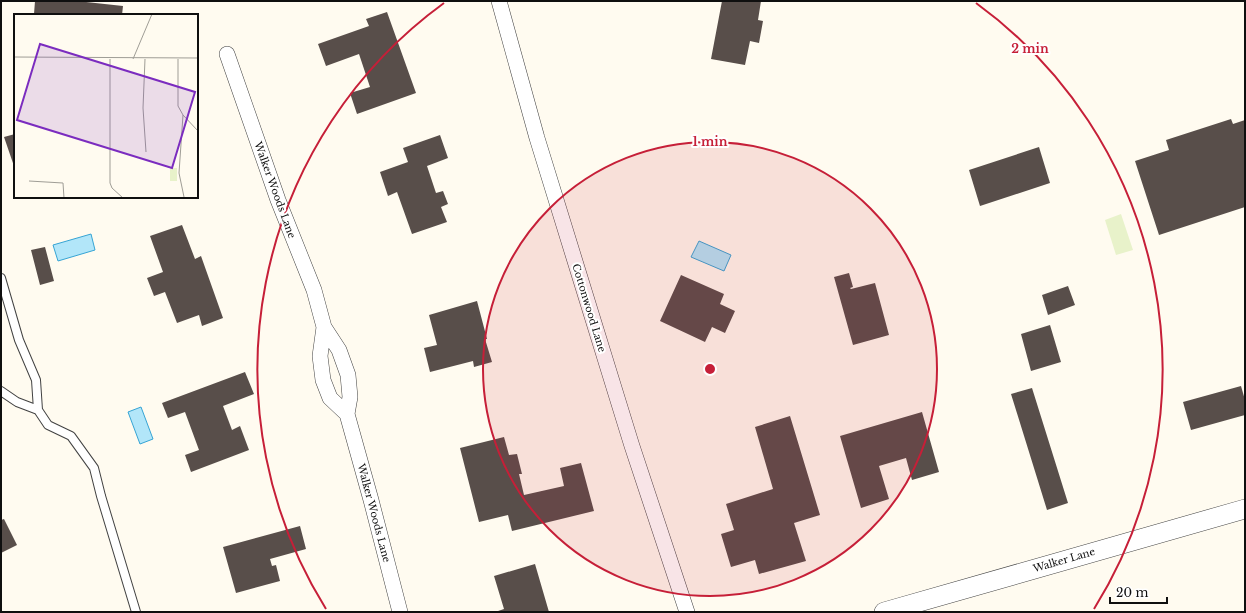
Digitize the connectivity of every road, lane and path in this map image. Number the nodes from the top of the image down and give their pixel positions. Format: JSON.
{"nodes":[{"id":1,"x":499,"y":1,"type":"edge"},
{"id":2,"x":227,"y":54,"type":"dead end"},
{"id":3,"x":1,"y":278,"type":"edge"},
{"id":4,"x":324,"y":327,"type":"junction"},
{"id":5,"x":1,"y":391,"type":"edge"},
{"id":6,"x":38,"y":410,"type":"junction"},
{"id":7,"x":347,"y":414,"type":"junction"},
{"id":8,"x":1245,"y":509,"type":"edge"},
{"id":9,"x":136,"y":612,"type":"edge"},
{"id":10,"x":400,"y":612,"type":"edge"},
{"id":11,"x":687,"y":612,"type":"edge"},
{"id":12,"x":884,"y":612,"type":"edge"}],
"edges":[{"from":1,"to":11,"type":"street","name":"Cottonwood Lane"},
{"from":2,"to":4,"type":"street","name":"Walker Woods Lane"},
{"from":3,"to":6,"type":"lane"},
{"from":4,"to":7,"type":"street","name":"Walker Woods Lane"},
{"from":4,"to":7,"type":"street","name":"Walker Woods Lane"},
{"from":5,"to":6,"type":"lane"},
{"from":6,"to":9,"type":"lane"},
{"from":7,"to":10,"type":"street","name":"Walker Woods Lane"},
{"from":8,"to":12,"type":"street","name":"Walker Lane"}]}
